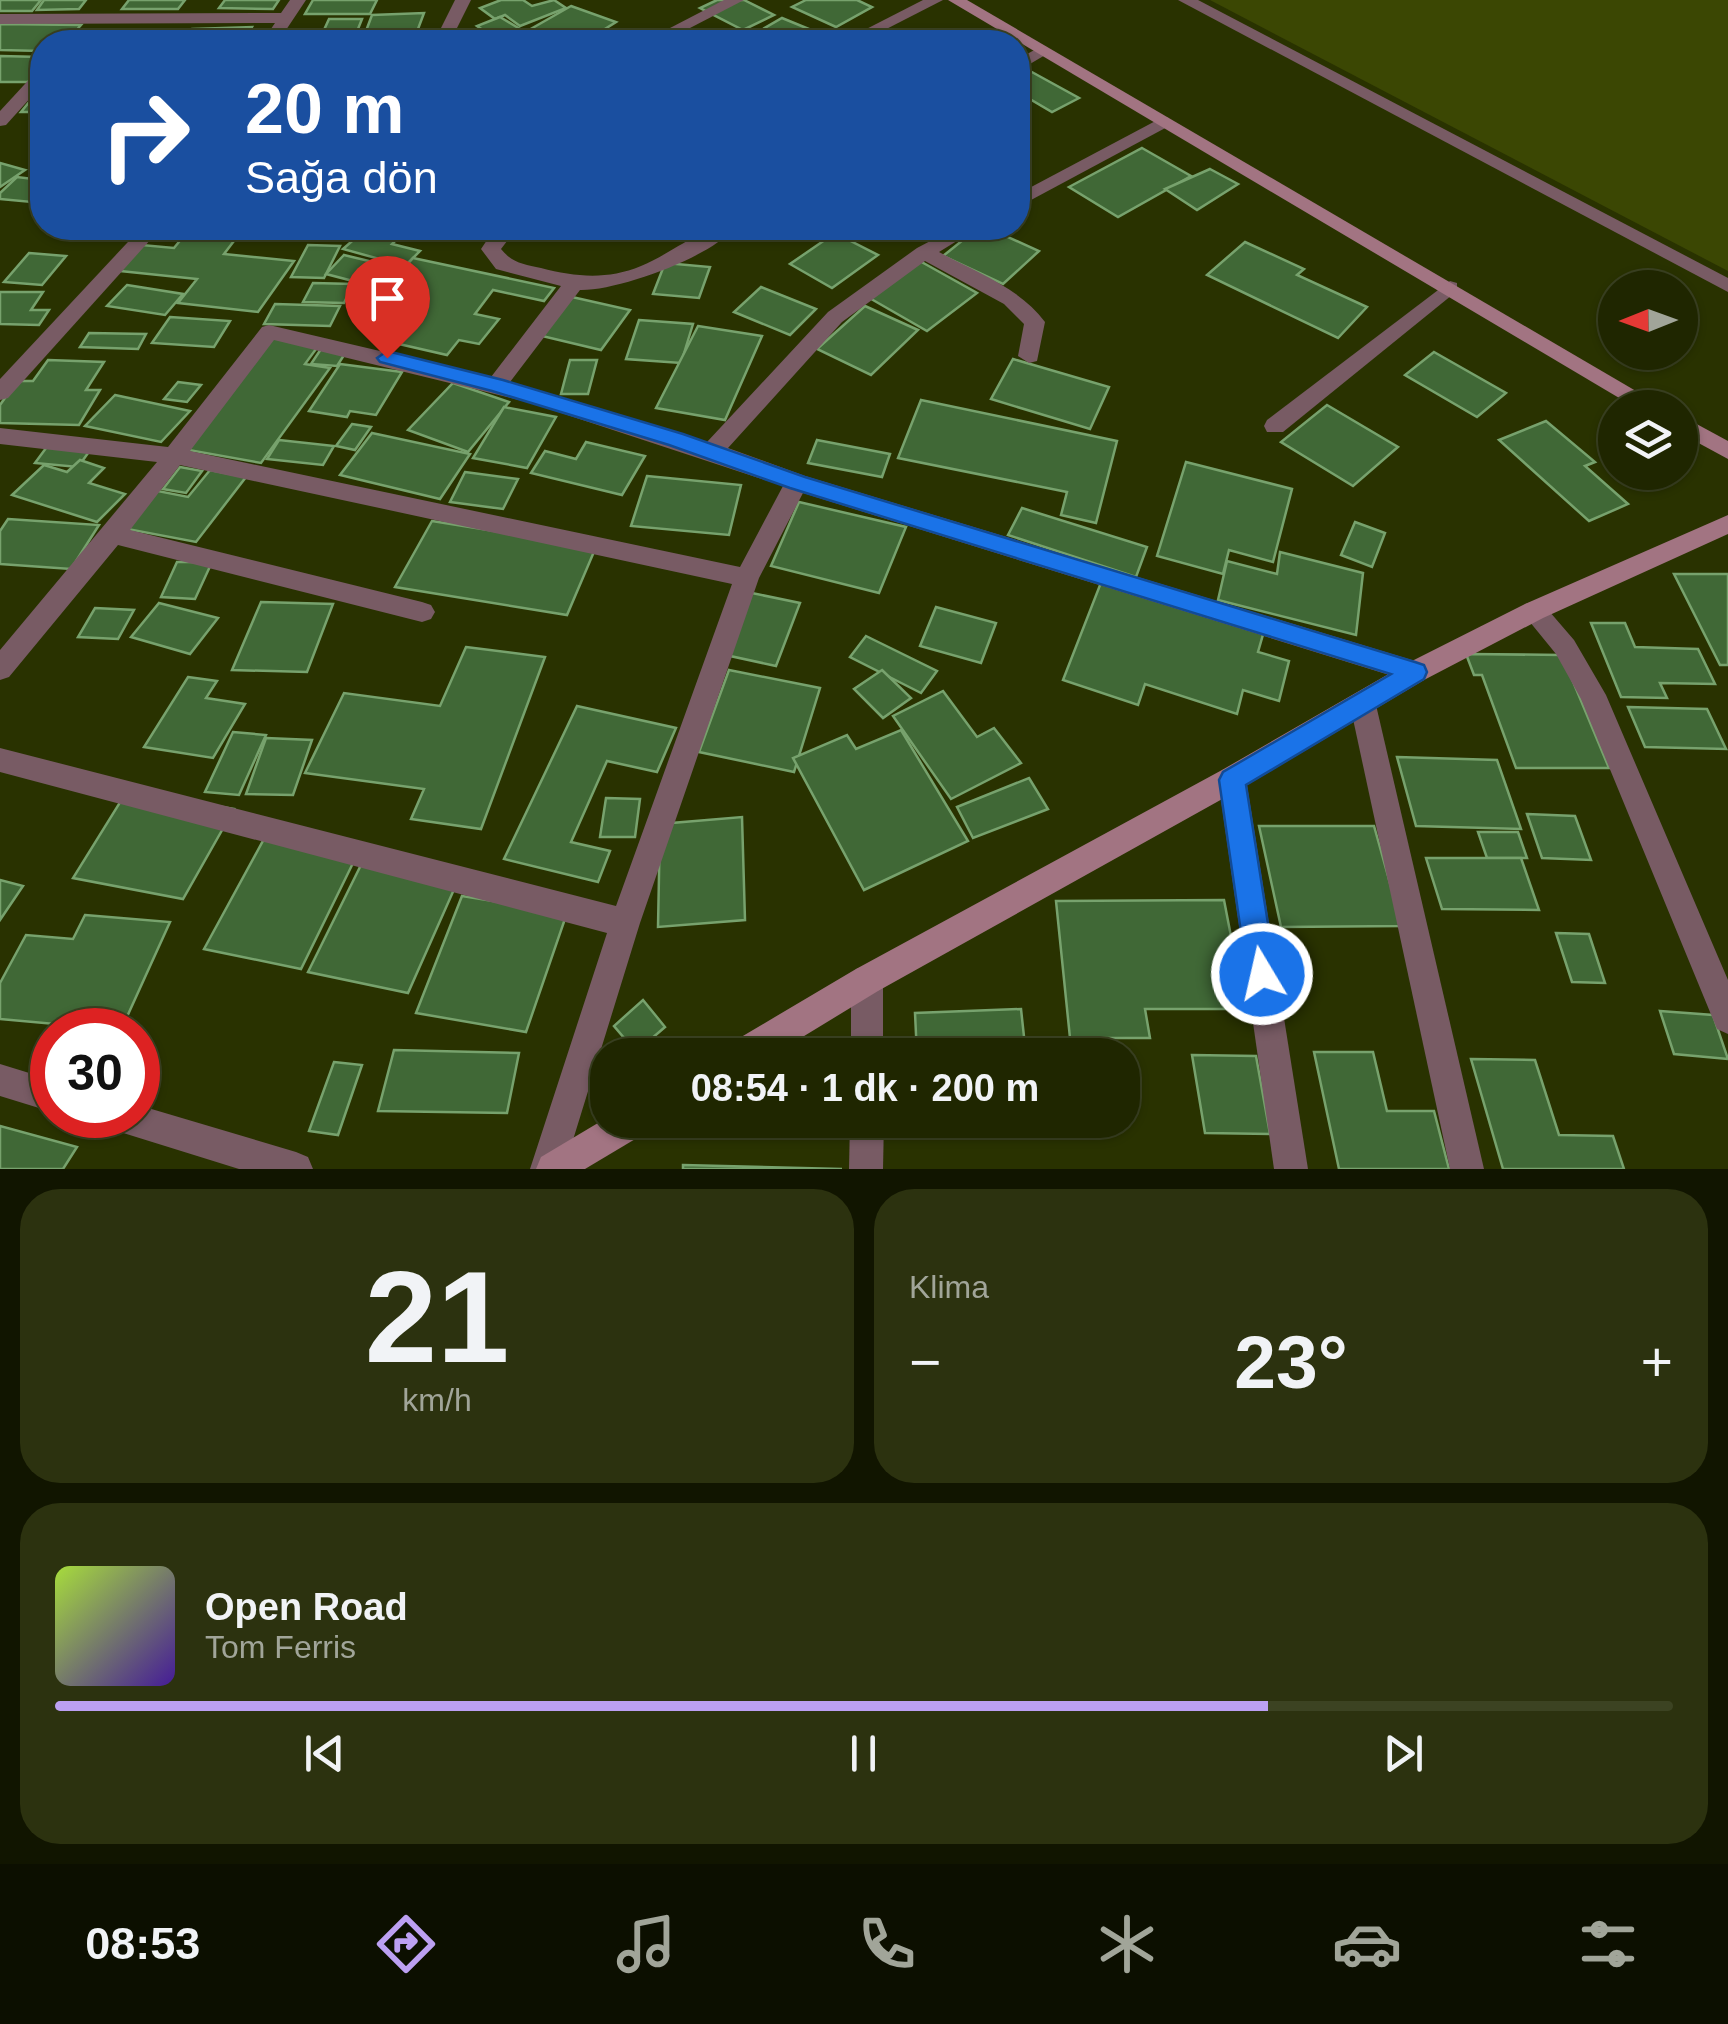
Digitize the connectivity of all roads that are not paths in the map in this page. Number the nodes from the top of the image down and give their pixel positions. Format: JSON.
{"nodes":[{"id":1,"x":298,"y":0,"type":"edge"},
{"id":2,"x":463,"y":0,"type":"edge"},
{"id":3,"x":736,"y":0,"type":"edge"},
{"id":4,"x":934,"y":0,"type":"edge"},
{"id":5,"x":956,"y":0,"type":"edge"},
{"id":6,"x":1186,"y":0,"type":"edge"},
{"id":7,"x":286,"y":18,"type":"junction"},
{"id":8,"x":0,"y":19,"type":"edge"},
{"id":9,"x":96,"y":19,"type":"junction"},
{"id":10,"x":85,"y":30,"type":"edge"},
{"id":11,"x":278,"y":30,"type":"edge"},
{"id":12,"x":448,"y":30,"type":"edge"},
{"id":13,"x":675,"y":30,"type":"edge"},
{"id":14,"x":873,"y":30,"type":"edge"},
{"id":15,"x":1008,"y":30,"type":"edge"},
{"id":16,"x":1030,"y":43,"type":"edge"},
{"id":17,"x":1044,"y":51,"type":"junction"},
{"id":18,"x":1030,"y":59,"type":"edge"},
{"id":19,"x":30,"y":89,"type":"edge"},
{"id":20,"x":0,"y":121,"type":"edge"},
{"id":21,"x":1163,"y":122,"type":"junction"},
{"id":22,"x":1030,"y":194,"type":"edge"},
{"id":23,"x":140,"y":240,"type":"edge"},
{"id":24,"x":494,"y":240,"type":"edge"},
{"id":25,"x":702,"y":240,"type":"edge"},
{"id":26,"x":946,"y":240,"type":"edge"},
{"id":27,"x":924,"y":252,"type":"junction"},
{"id":28,"x":574,"y":283,"type":"junction"},
{"id":29,"x":1728,"y":286,"type":"edge"},
{"id":30,"x":1450,"y":287,"type":"junction"},
{"id":31,"x":1029,"y":356,"type":"dead end"},
{"id":32,"x":496,"y":385,"type":"junction"},
{"id":33,"x":1624,"y":390,"type":"edge"},
{"id":34,"x":0,"y":393,"type":"edge"},
{"id":35,"x":1275,"y":426,"type":"dead end"},
{"id":36,"x":1698,"y":434,"type":"edge"},
{"id":37,"x":0,"y":436,"type":"edge"},
{"id":38,"x":712,"y":450,"type":"junction"},
{"id":39,"x":1728,"y":451,"type":"edge"},
{"id":40,"x":177,"y":456,"type":"junction"},
{"id":41,"x":798,"y":482,"type":"junction"},
{"id":42,"x":1728,"y":524,"type":"edge"},
{"id":43,"x":114,"y":535,"type":"junction"},
{"id":44,"x":747,"y":578,"type":"junction"},
{"id":45,"x":1534,"y":611,"type":"junction"},
{"id":46,"x":422,"y":612,"type":"dead end"},
{"id":47,"x":0,"y":668,"type":"edge"},
{"id":48,"x":1415,"y":672,"type":"junction"},
{"id":49,"x":1362,"y":706,"type":"junction"},
{"id":50,"x":0,"y":760,"type":"edge"},
{"id":51,"x":1232,"y":780,"type":"junction"},
{"id":52,"x":624,"y":923,"type":"junction"},
{"id":53,"x":868,"y":980,"type":"junction"},
{"id":54,"x":1728,"y":1018,"type":"edge"},
{"id":55,"x":771,"y":1038,"type":"edge"},
{"id":56,"x":867,"y":1038,"type":"edge"},
{"id":57,"x":0,"y":1080,"type":"edge"},
{"id":58,"x":30,"y":1089,"type":"edge"},
{"id":59,"x":160,"y":1128,"type":"edge"},
{"id":60,"x":604,"y":1138,"type":"edge"},
{"id":61,"x":867,"y":1138,"type":"edge"},
{"id":62,"x":296,"y":1169,"type":"edge"},
{"id":63,"x":550,"y":1169,"type":"edge"},
{"id":64,"x":866,"y":1169,"type":"edge"},
{"id":65,"x":1291,"y":1169,"type":"edge"},
{"id":66,"x":1467,"y":1169,"type":"edge"}],
"edges":[{"from":1,"to":7,"type":"street"},
{"from":2,"to":12,"type":"street"},
{"from":3,"to":13,"type":"street"},
{"from":4,"to":14,"type":"street"},
{"from":5,"to":15,"type":"main road"},
{"from":6,"to":29,"type":"street"},
{"from":7,"to":9,"type":"street"},
{"from":7,"to":11,"type":"street"},
{"from":8,"to":9,"type":"street"},
{"from":9,"to":10,"type":"street"},
{"from":16,"to":17,"type":"main road"},
{"from":17,"to":18,"type":"street"},
{"from":17,"to":21,"type":"main road"},
{"from":19,"to":20,"type":"street"},
{"from":21,"to":22,"type":"street"},
{"from":21,"to":30,"type":"main road"},
{"from":23,"to":34,"type":"street"},
{"from":24,"to":28,"type":"street"},
{"from":25,"to":28,"type":"street"},
{"from":26,"to":27,"type":"street"},
{"from":27,"to":31,"type":"street"},
{"from":27,"to":38,"type":"street"},
{"from":28,"to":32,"type":"street"},
{"from":30,"to":33,"type":"main road"},
{"from":30,"to":35,"type":"street"},
{"from":32,"to":38,"type":"street"},
{"from":32,"to":40,"type":"street"},
{"from":36,"to":39,"type":"main road"},
{"from":37,"to":40,"type":"street"},
{"from":38,"to":41,"type":"street"},
{"from":40,"to":43,"type":"street"},
{"from":40,"to":44,"type":"street"},
{"from":41,"to":44,"type":"street"},
{"from":41,"to":48,"type":"street"},
{"from":42,"to":45,"type":"main road"},
{"from":43,"to":46,"type":"street"},
{"from":43,"to":47,"type":"street"},
{"from":44,"to":52,"type":"street"},
{"from":45,"to":48,"type":"main road"},
{"from":45,"to":54,"type":"street"},
{"from":48,"to":49,"type":"main road"},
{"from":49,"to":51,"type":"main road"},
{"from":49,"to":66,"type":"street"},
{"from":50,"to":52,"type":"street"},
{"from":51,"to":53,"type":"main road"},
{"from":51,"to":65,"type":"street"},
{"from":52,"to":63,"type":"street"},
{"from":53,"to":55,"type":"main road"},
{"from":53,"to":56,"type":"street"},
{"from":57,"to":58,"type":"street"},
{"from":59,"to":62,"type":"street"},
{"from":60,"to":63,"type":"main road"},
{"from":61,"to":64,"type":"street"}]}
